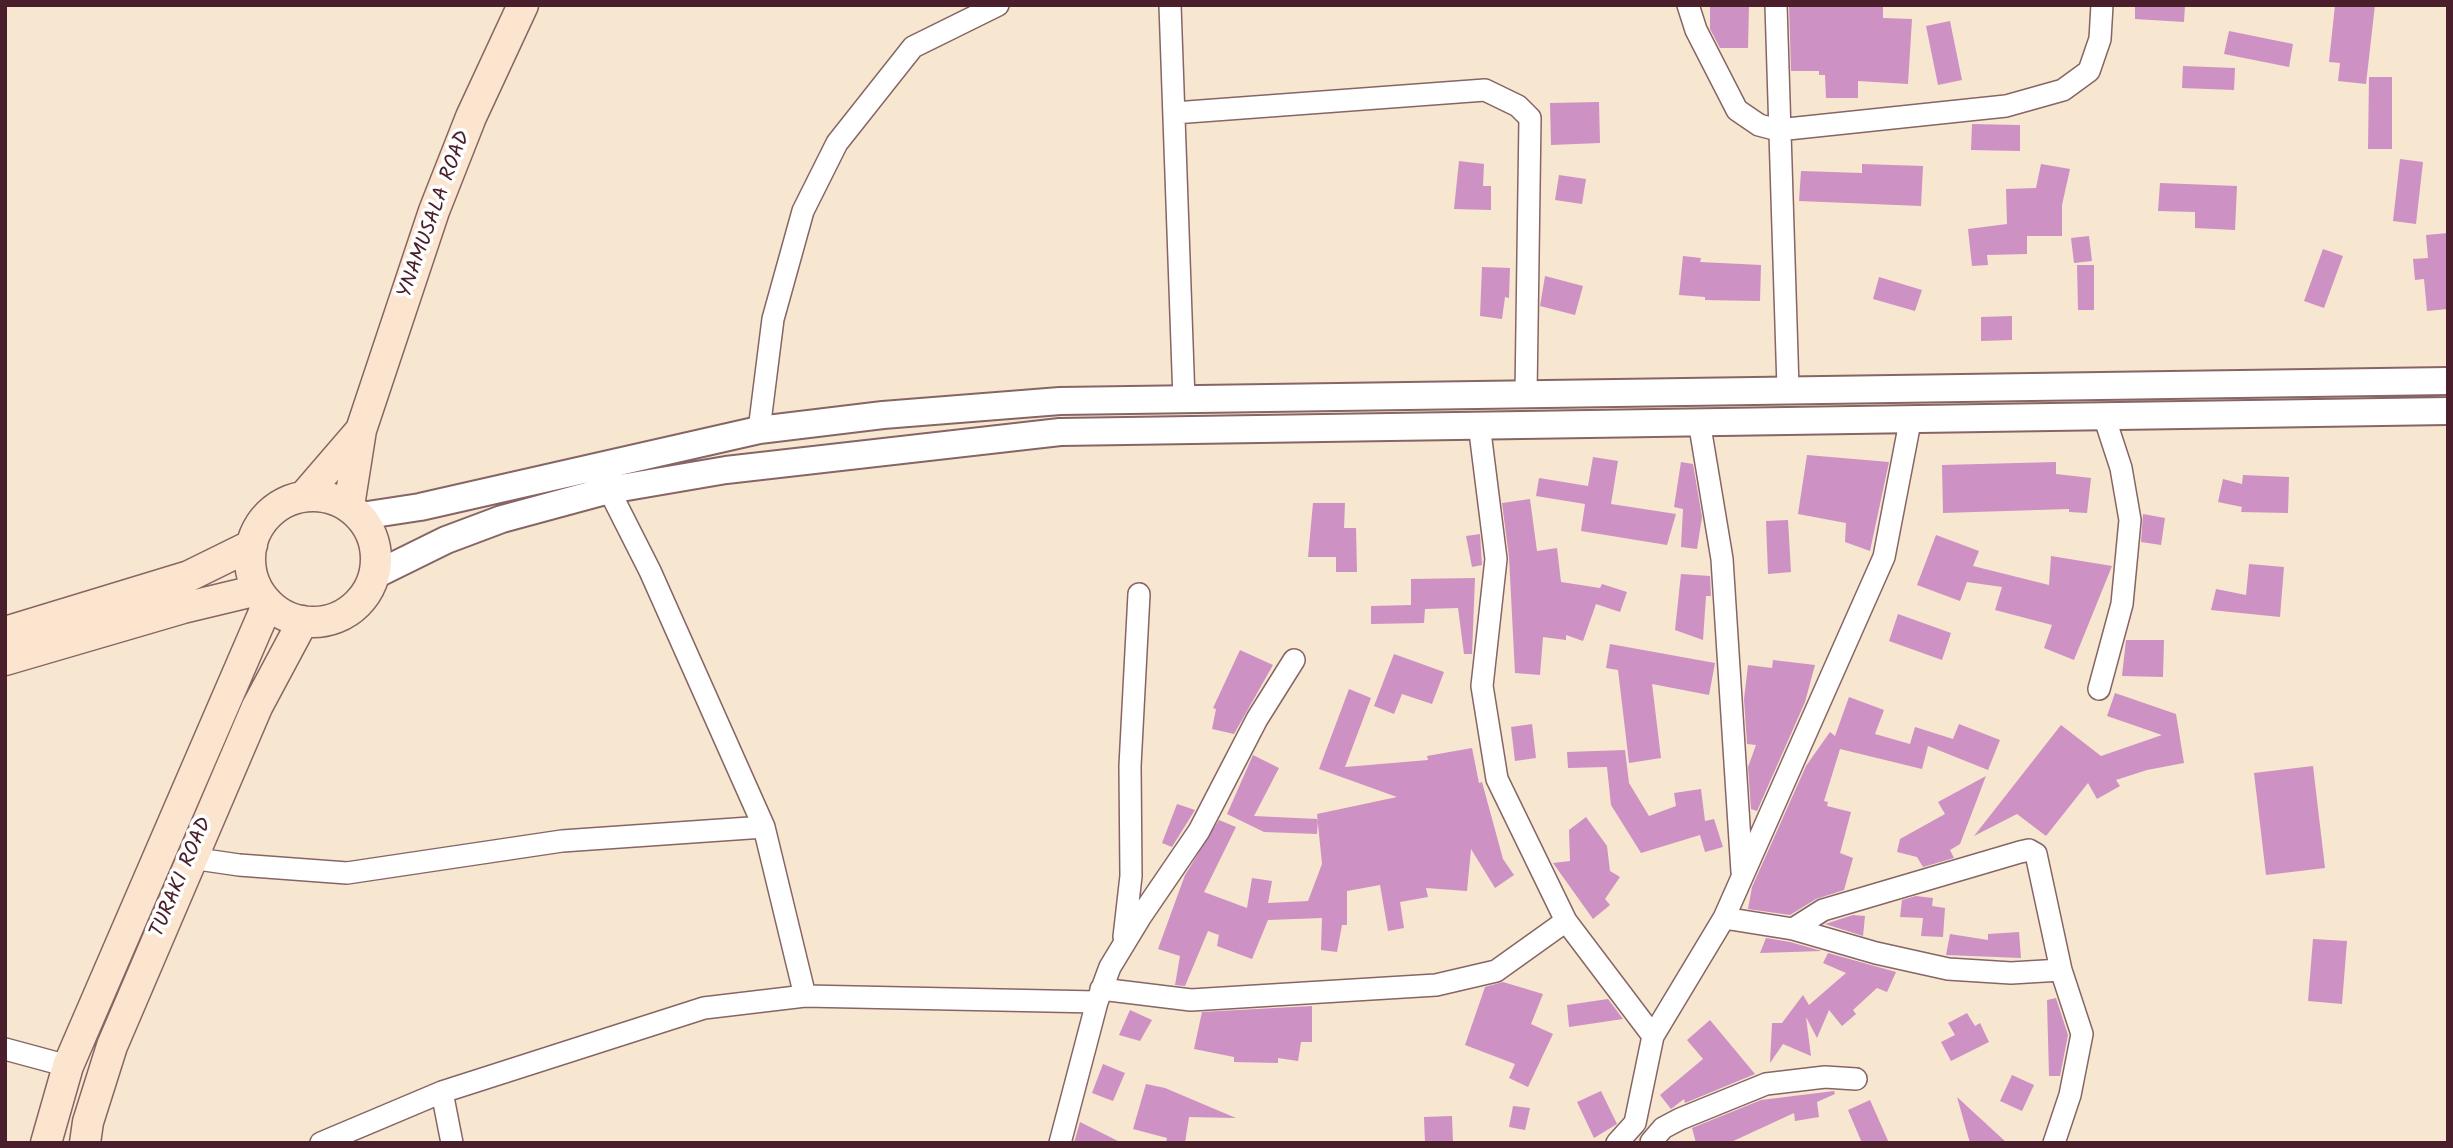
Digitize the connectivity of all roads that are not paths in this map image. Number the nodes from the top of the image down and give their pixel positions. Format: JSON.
{"nodes":[{"id":1,"x":523,"y":5,"type":"edge"},
{"id":2,"x":998,"y":5,"type":"edge"},
{"id":3,"x":1170,"y":5,"type":"edge"},
{"id":4,"x":1688,"y":5,"type":"edge"},
{"id":5,"x":1776,"y":5,"type":"edge"},
{"id":6,"x":2102,"y":5,"type":"edge"},
{"id":7,"x":1174,"y":113,"type":"junction"},
{"id":8,"x":1778,"y":130,"type":"junction"},
{"id":9,"x":2448,"y":381,"type":"edge"},
{"id":10,"x":1788,"y":388,"type":"junction"},
{"id":11,"x":1526,"y":394,"type":"junction"},
{"id":12,"x":1185,"y":400,"type":"junction"},
{"id":13,"x":2448,"y":411,"type":"edge"},
{"id":14,"x":2104,"y":416,"type":"junction"},
{"id":15,"x":1699,"y":421,"type":"junction"},
{"id":16,"x":1910,"y":422,"type":"junction"},
{"id":17,"x":1479,"y":424,"type":"junction"},
{"id":18,"x":361,"y":429,"type":"junction"},
{"id":19,"x":759,"y":430,"type":"junction"},
{"id":20,"x":609,"y":490,"type":"junction"},
{"id":21,"x":305,"y":495,"type":"junction"},
{"id":22,"x":355,"y":511,"type":"junction"},
{"id":23,"x":251,"y":545,"type":"junction"},
{"id":24,"x":375,"y":575,"type":"junction"},
{"id":25,"x":1139,"y":594,"type":"dead end"},
{"id":26,"x":263,"y":596,"type":"junction"},
{"id":27,"x":303,"y":621,"type":"junction"},
{"id":28,"x":5,"y":632,"type":"edge"},
{"id":29,"x":5,"y":660,"type":"edge"},
{"id":30,"x":1294,"y":660,"type":"dead end"},
{"id":31,"x":2099,"y":689,"type":"dead end"},
{"id":32,"x":764,"y":827,"type":"junction"},
{"id":33,"x":191,"y":858,"type":"junction"},
{"id":34,"x":1743,"y":874,"type":"junction"},
{"id":35,"x":1724,"y":918,"type":"junction"},
{"id":36,"x":1566,"y":921,"type":"junction"},
{"id":37,"x":1793,"y":929,"type":"junction"},
{"id":38,"x":1122,"y":946,"type":"junction"},
{"id":39,"x":2061,"y":970,"type":"junction"},
{"id":40,"x":805,"y":996,"type":"junction"},
{"id":41,"x":1099,"y":996,"type":"junction"},
{"id":42,"x":1653,"y":1036,"type":"junction"},
{"id":43,"x":5,"y":1049,"type":"edge"},
{"id":44,"x":68,"y":1066,"type":"junction"},
{"id":45,"x":1856,"y":1079,"type":"dead end"},
{"id":46,"x":442,"y":1093,"type":"junction"},
{"id":47,"x":1635,"y":1133,"type":"edge"},
{"id":48,"x":46,"y":1143,"type":"edge"},
{"id":49,"x":85,"y":1143,"type":"edge"},
{"id":50,"x":321,"y":1143,"type":"edge"},
{"id":51,"x":453,"y":1143,"type":"edge"},
{"id":52,"x":1060,"y":1143,"type":"edge"},
{"id":53,"x":1617,"y":1143,"type":"edge"},
{"id":54,"x":1651,"y":1143,"type":"edge"},
{"id":55,"x":2054,"y":1143,"type":"edge"}],
"edges":[{"from":1,"to":18,"type":"main road","name":"YNAMUSALA ROAD"},
{"from":2,"to":19,"type":"street"},
{"from":3,"to":7,"type":"street"},
{"from":4,"to":8,"type":"street"},
{"from":5,"to":8,"type":"street"},
{"from":6,"to":8,"type":"street"},
{"from":7,"to":11,"type":"street"},
{"from":7,"to":12,"type":"street"},
{"from":8,"to":10,"type":"street"},
{"from":9,"to":10,"type":"street"},
{"from":10,"to":11,"type":"street"},
{"from":11,"to":12,"type":"street"},
{"from":12,"to":19,"type":"street"},
{"from":13,"to":14,"type":"street"},
{"from":14,"to":16,"type":"street"},
{"from":14,"to":31,"type":"street"},
{"from":15,"to":16,"type":"street"},
{"from":15,"to":17,"type":"street"},
{"from":15,"to":34,"type":"street"},
{"from":16,"to":34,"type":"street"},
{"from":17,"to":20,"type":"street"},
{"from":17,"to":36,"type":"street"},
{"from":18,"to":21,"type":"main road"},
{"from":18,"to":22,"type":"main road"},
{"from":19,"to":22,"type":"street"},
{"from":20,"to":24,"type":"street"},
{"from":20,"to":32,"type":"street"},
{"from":21,"to":22,"type":"main road"},
{"from":21,"to":23,"type":"main road"},
{"from":22,"to":24,"type":"main road"},
{"from":23,"to":26,"type":"main road"},
{"from":23,"to":28,"type":"main road"},
{"from":24,"to":27,"type":"main road"},
{"from":25,"to":38,"type":"street"},
{"from":26,"to":27,"type":"main road"},
{"from":26,"to":29,"type":"main road"},
{"from":26,"to":44,"type":"main road"},
{"from":27,"to":33,"type":"main road","name":"TURAKI ROAD"},
{"from":30,"to":38,"type":"street"},
{"from":32,"to":33,"type":"street"},
{"from":32,"to":40,"type":"street"},
{"from":33,"to":49,"type":"main road","name":"TURAKI ROAD"},
{"from":34,"to":35,"type":"street"},
{"from":35,"to":37,"type":"street"},
{"from":35,"to":42,"type":"street"},
{"from":36,"to":41,"type":"street"},
{"from":36,"to":42,"type":"street"},
{"from":37,"to":39,"type":"street"},
{"from":37,"to":39,"type":"street"},
{"from":38,"to":41,"type":"street"},
{"from":39,"to":55,"type":"street"},
{"from":40,"to":41,"type":"street"},
{"from":40,"to":46,"type":"street"},
{"from":41,"to":52,"type":"street"},
{"from":42,"to":47,"type":"street"},
{"from":43,"to":44,"type":"street"},
{"from":44,"to":48,"type":"main road"},
{"from":45,"to":54,"type":"street"},
{"from":46,"to":50,"type":"street"},
{"from":46,"to":51,"type":"street"},
{"from":47,"to":53,"type":"street"}]}
